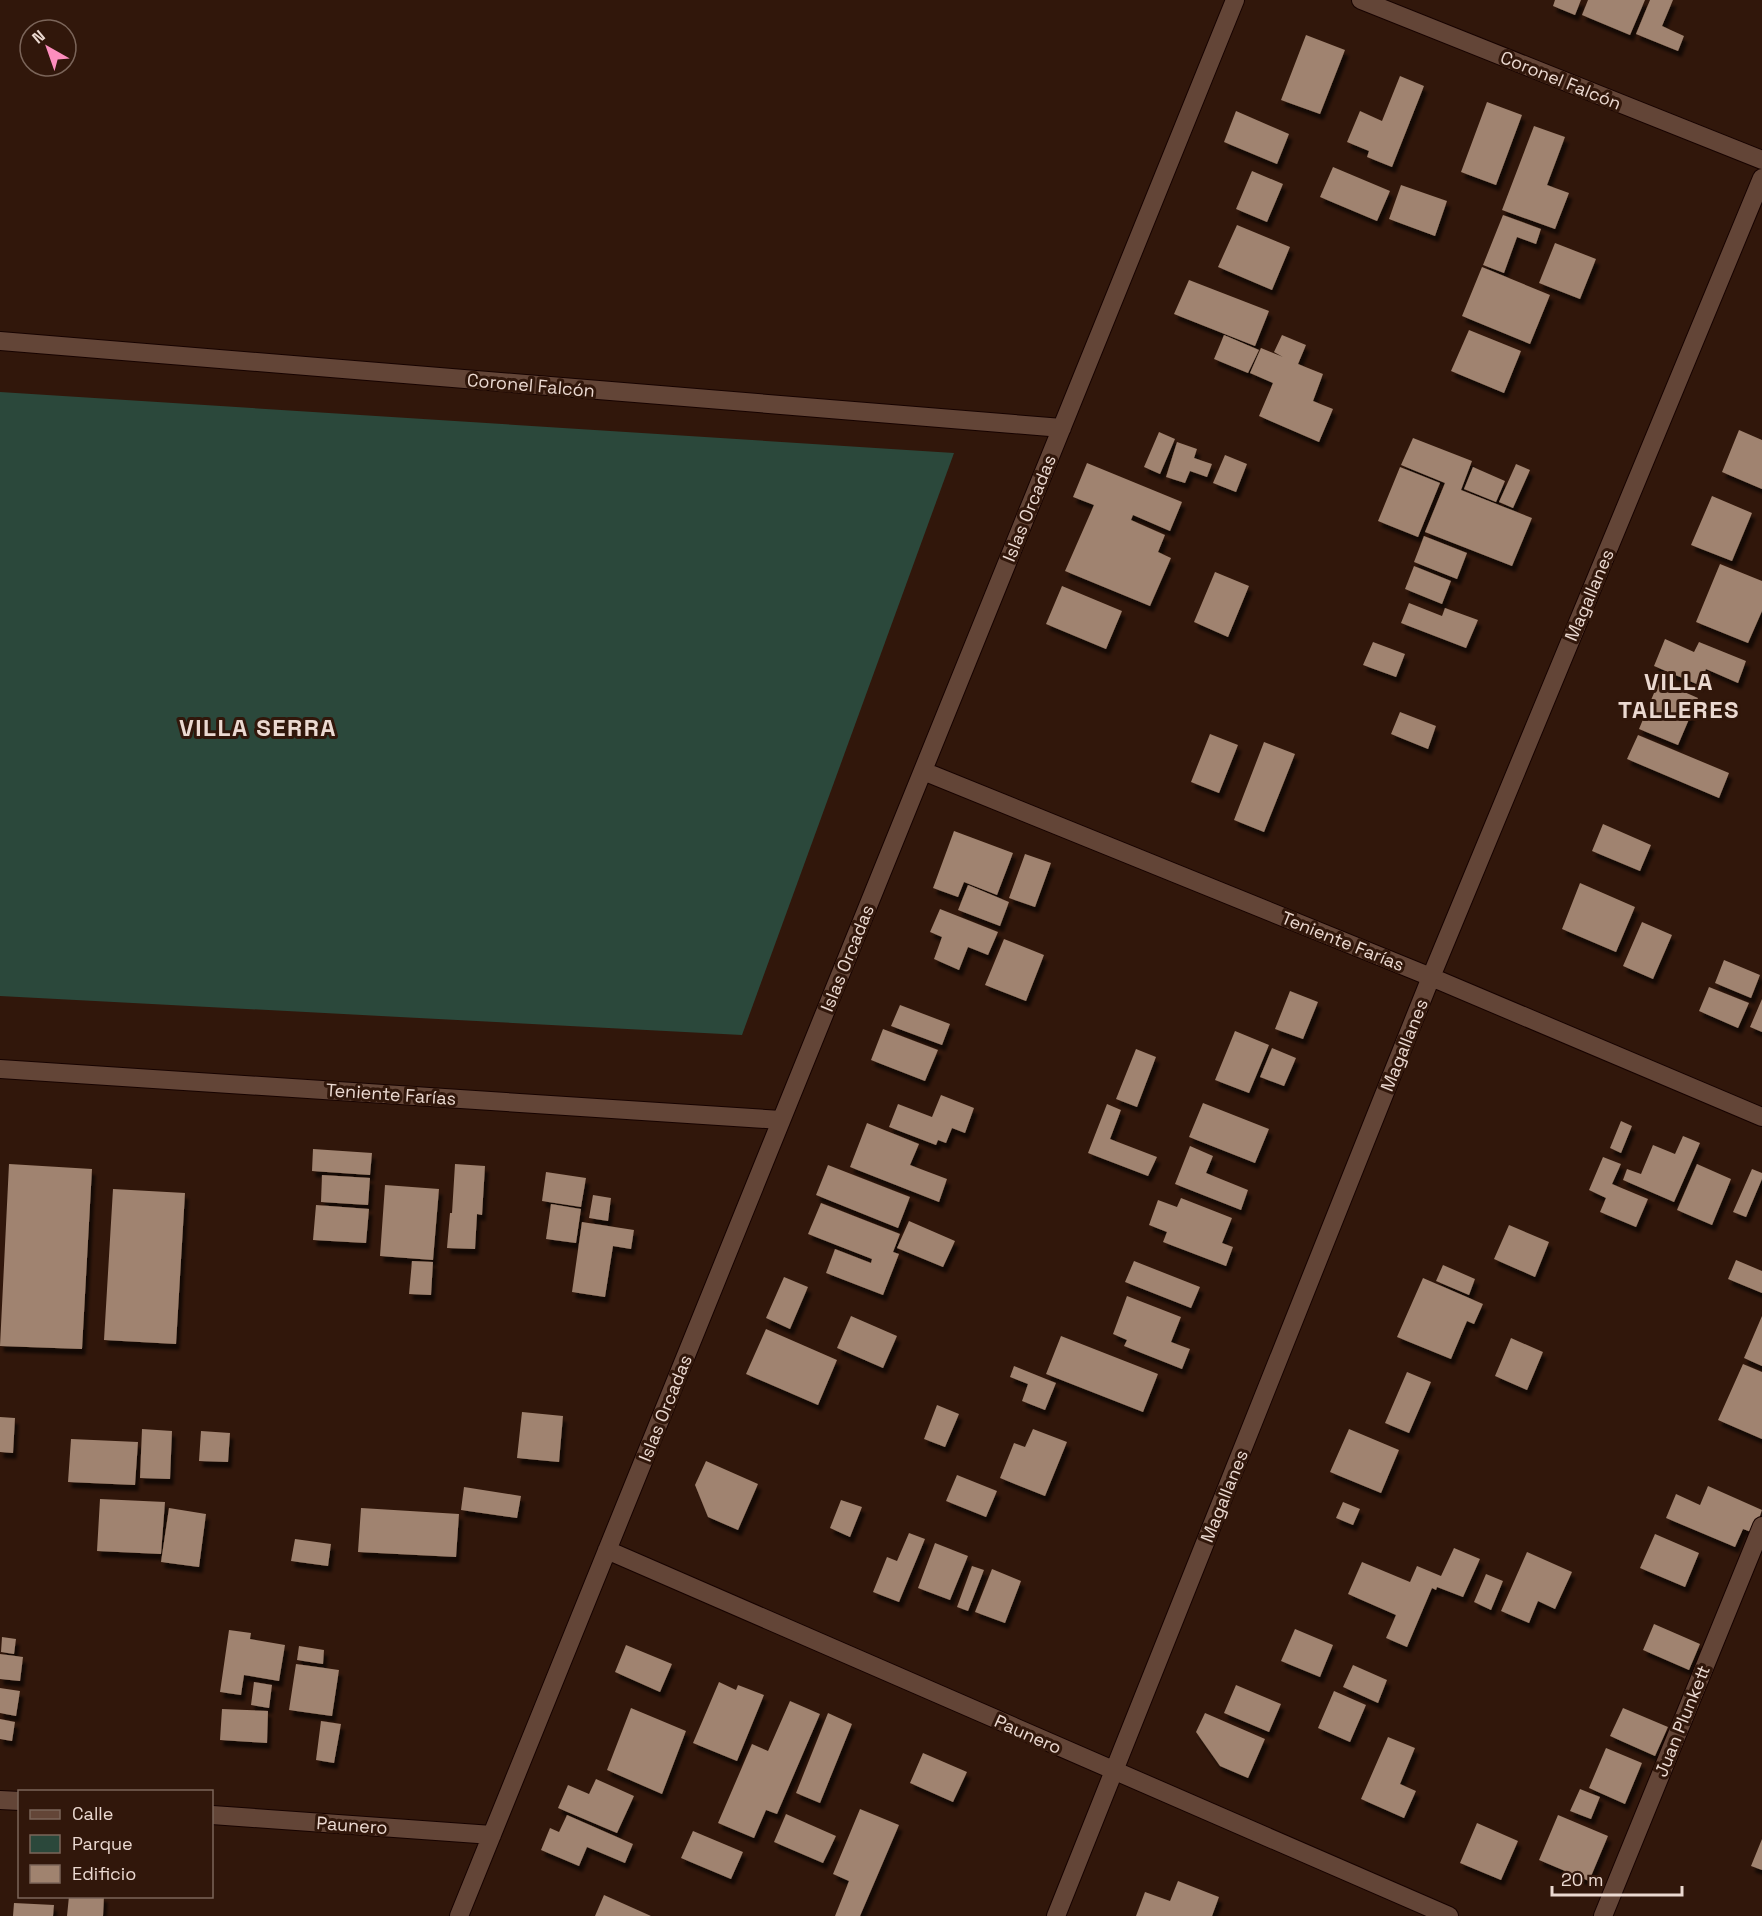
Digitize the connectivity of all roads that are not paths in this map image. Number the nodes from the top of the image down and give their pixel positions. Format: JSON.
{"nodes":[{"id":1,"x":1235,"y":0,"type":"edge"},
{"id":2,"x":1361,"y":0,"type":"edge"},
{"id":3,"x":1762,"y":160,"type":"edge"},
{"id":4,"x":1762,"y":178,"type":"edge"},
{"id":5,"x":0,"y":341,"type":"edge"},
{"id":6,"x":1062,"y":428,"type":"junction"},
{"id":7,"x":923,"y":771,"type":"junction"},
{"id":8,"x":1431,"y":977,"type":"junction"},
{"id":9,"x":0,"y":1069,"type":"edge"},
{"id":10,"x":1762,"y":1117,"type":"edge"},
{"id":11,"x":781,"y":1120,"type":"junction"},
{"id":12,"x":1762,"y":1526,"type":"edge"},
{"id":13,"x":607,"y":1550,"type":"junction"},
{"id":14,"x":1115,"y":1772,"type":"junction"},
{"id":15,"x":0,"y":1800,"type":"edge"},
{"id":16,"x":18,"y":1801,"type":"edge"},
{"id":17,"x":213,"y":1815,"type":"edge"},
{"id":18,"x":492,"y":1835,"type":"junction"},
{"id":19,"x":459,"y":1916,"type":"edge"},
{"id":20,"x":1056,"y":1916,"type":"edge"},
{"id":21,"x":1449,"y":1916,"type":"edge"},
{"id":22,"x":1603,"y":1916,"type":"edge"}],
"edges":[{"from":1,"to":6,"type":"street","name":"Islas Orcadas"},
{"from":2,"to":3,"type":"street","name":"Coronel Falcón"},
{"from":4,"to":8,"type":"street","name":"Magallanes"},
{"from":5,"to":6,"type":"street","name":"Coronel Falcón"},
{"from":6,"to":7,"type":"street","name":"Islas Orcadas"},
{"from":7,"to":8,"type":"street","name":"Teniente Farías"},
{"from":7,"to":11,"type":"street","name":"Islas Orcadas"},
{"from":8,"to":10,"type":"street","name":"Teniente Farías"},
{"from":8,"to":14,"type":"street","name":"Magallanes"},
{"from":9,"to":11,"type":"street","name":"Teniente Farías"},
{"from":11,"to":13,"type":"street","name":"Islas Orcadas"},
{"from":12,"to":22,"type":"street","name":"Juan Plunkett"},
{"from":13,"to":14,"type":"street","name":"Paunero"},
{"from":13,"to":18,"type":"street","name":"Islas Orcadas"},
{"from":14,"to":20,"type":"street","name":"Magallanes"},
{"from":14,"to":21,"type":"street","name":"Paunero"},
{"from":15,"to":16,"type":"street"},
{"from":17,"to":18,"type":"street","name":"Paunero"},
{"from":18,"to":19,"type":"street","name":"Islas Orcadas"}]}
